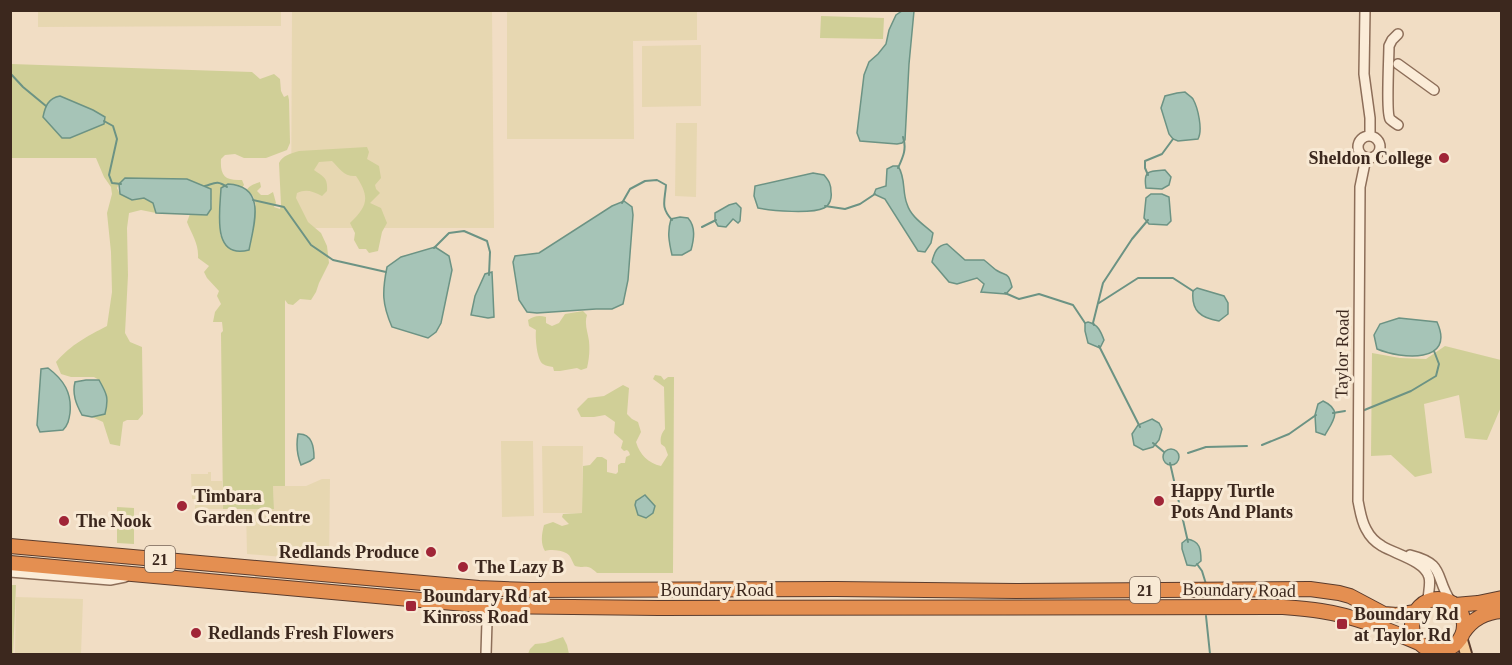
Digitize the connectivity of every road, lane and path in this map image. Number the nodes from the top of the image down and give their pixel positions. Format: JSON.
{"nodes":[{"id":1,"x":1365,"y":10,"type":"edge"},
{"id":2,"x":1398,"y":34,"type":"dead end"},
{"id":3,"x":1398,"y":64,"type":"dead end"},
{"id":4,"x":1434,"y":90,"type":"dead end"},
{"id":5,"x":1398,"y":124,"type":"dead end"},
{"id":6,"x":1370,"y":136,"type":"junction"},
{"id":7,"x":1366,"y":158,"type":"junction"},
{"id":8,"x":1379,"y":545,"type":"junction"},
{"id":9,"x":10,"y":546,"type":"edge"},
{"id":10,"x":37,"y":548,"type":"junction"},
{"id":11,"x":10,"y":564,"type":"edge"},
{"id":12,"x":36,"y":566,"type":"junction"},
{"id":13,"x":10,"y":572,"type":"edge"},
{"id":14,"x":136,"y":575,"type":"junction"},
{"id":15,"x":488,"y":588,"type":"junction"},
{"id":16,"x":1502,"y":598,"type":"edge"},
{"id":17,"x":1428,"y":601,"type":"junction"},
{"id":18,"x":1453,"y":603,"type":"junction"},
{"id":19,"x":487,"y":606,"type":"junction"},
{"id":20,"x":1502,"y":611,"type":"edge"},
{"id":21,"x":1415,"y":612,"type":"junction"},
{"id":22,"x":1462,"y":635,"type":"junction"},
{"id":23,"x":1419,"y":643,"type":"junction"},
{"id":24,"x":1441,"y":653,"type":"edge"},
{"id":25,"x":486,"y":654,"type":"edge"},
{"id":26,"x":1466,"y":654,"type":"edge"}],
"edges":[{"from":1,"to":6,"type":"street"},
{"from":2,"to":5,"type":"street"},
{"from":3,"to":4,"type":"street"},
{"from":6,"to":7,"type":"street"},
{"from":6,"to":7,"type":"street"},
{"from":7,"to":8,"type":"street","name":"Taylor Road"},
{"from":8,"to":17,"type":"street"},
{"from":8,"to":18,"type":"street"},
{"from":9,"to":10,"type":"highway","name":"Boundary Road","number":"21"},
{"from":10,"to":12,"type":"highway"},
{"from":10,"to":15,"type":"highway","name":"Boundary Road","number":"21"},
{"from":11,"to":12,"type":"highway","name":"Boundary Road","number":"21"},
{"from":12,"to":14,"type":"highway","name":"Boundary Road","number":"21"},
{"from":13,"to":14,"type":"street"},
{"from":14,"to":19,"type":"highway","name":"Boundary Road","number":"21"},
{"from":15,"to":19,"type":"street"},
{"from":15,"to":21,"type":"highway","name":"Boundary Road","number":"21"},
{"from":16,"to":18,"type":"highway"},
{"from":17,"to":18,"type":"highway"},
{"from":17,"to":21,"type":"highway"},
{"from":18,"to":22,"type":"highway"},
{"from":19,"to":23,"type":"highway","name":"Boundary Road","number":"21"},
{"from":19,"to":25,"type":"street"},
{"from":20,"to":22,"type":"highway","number":"21"},
{"from":21,"to":23,"type":"highway"},
{"from":22,"to":24,"type":"highway","number":"21"},
{"from":22,"to":26,"type":"main road"},
{"from":23,"to":24,"type":"highway","number":"21"}]}
